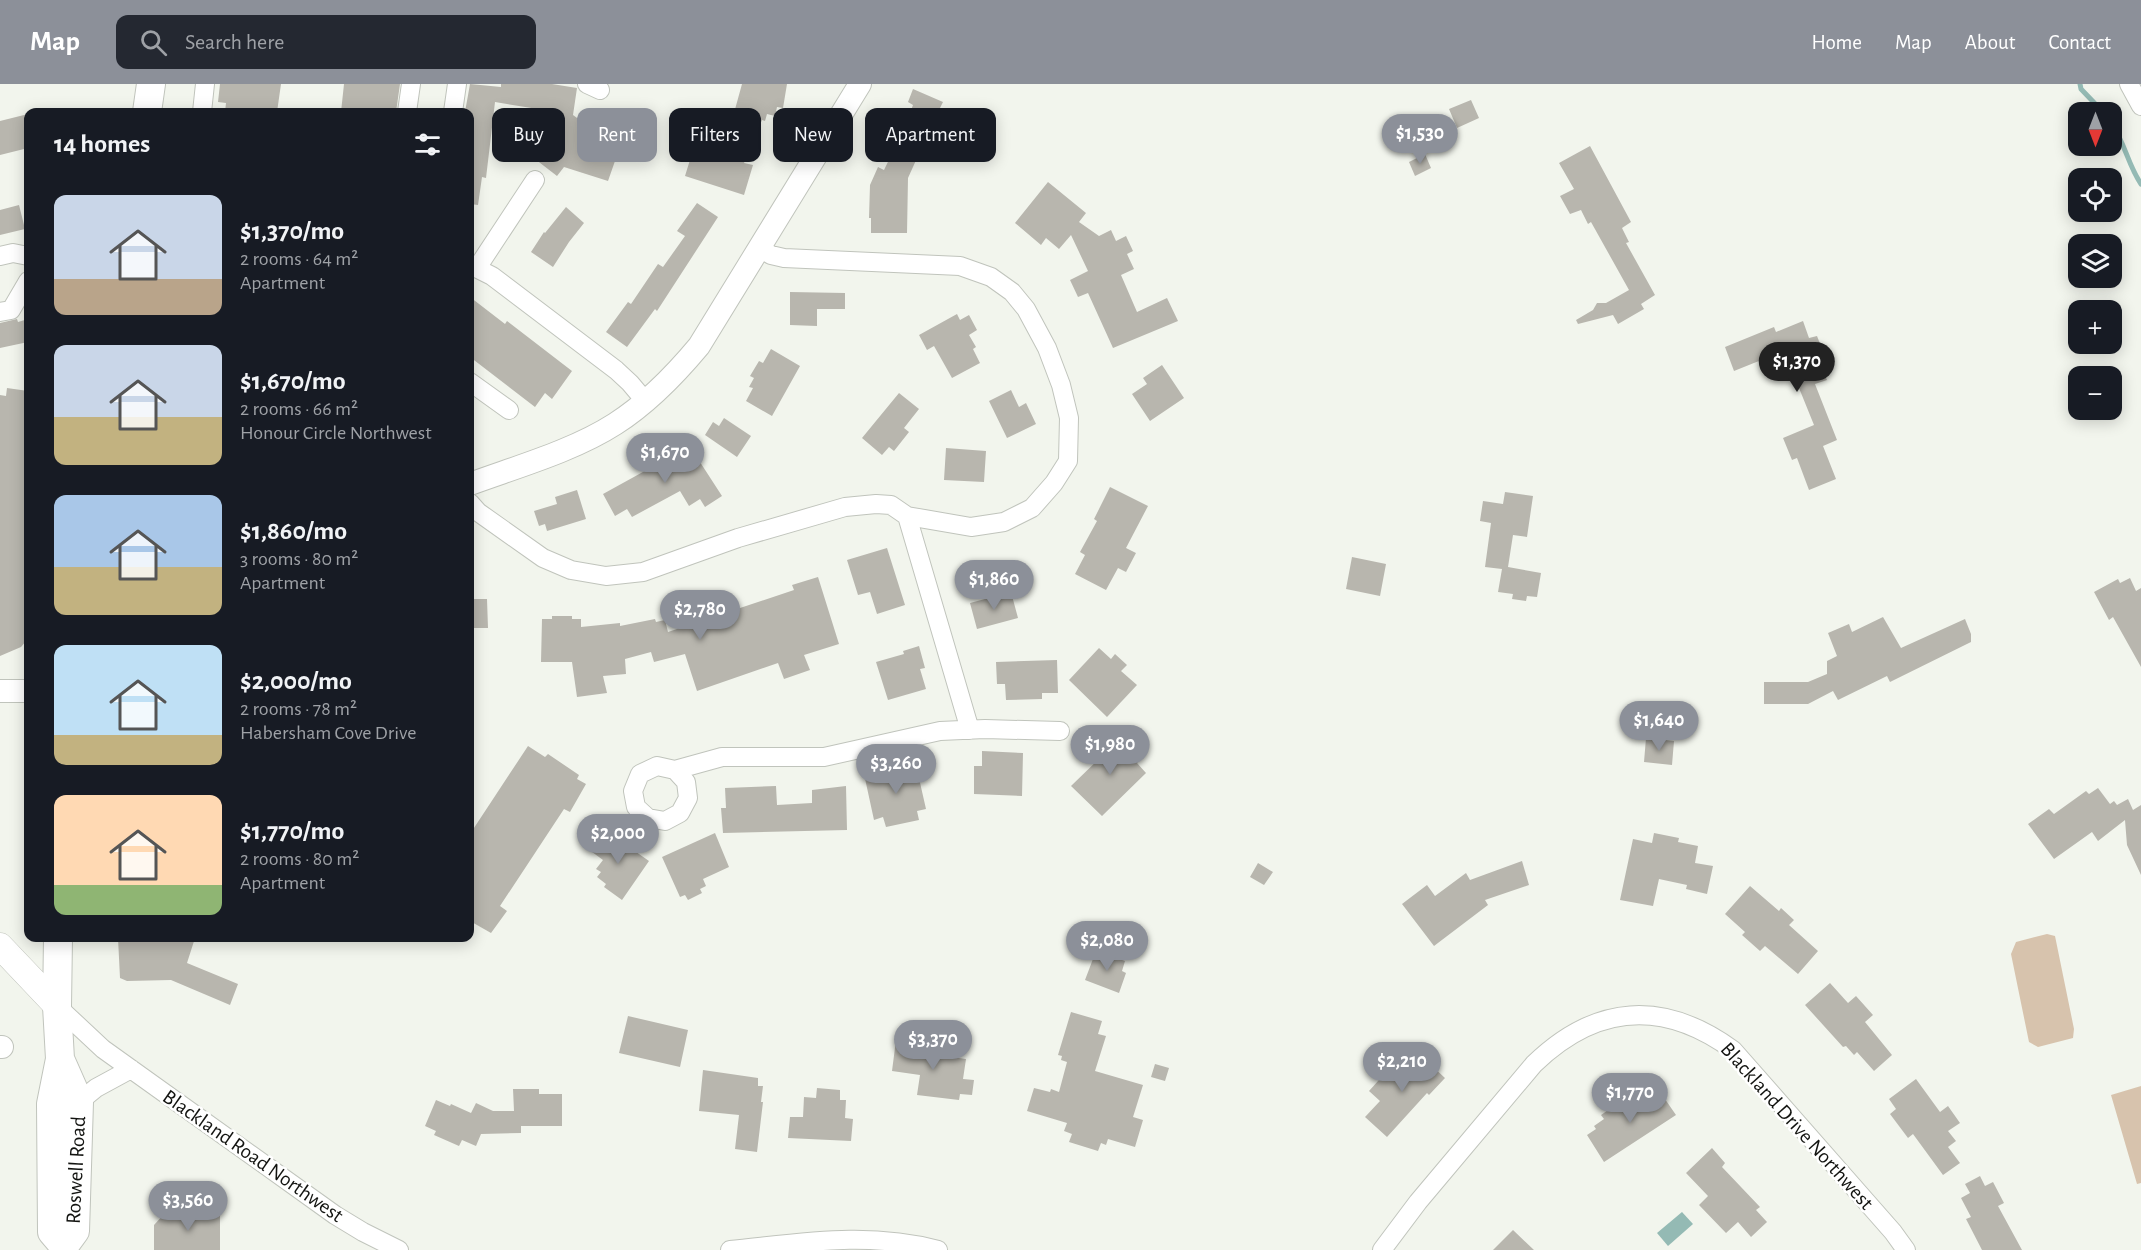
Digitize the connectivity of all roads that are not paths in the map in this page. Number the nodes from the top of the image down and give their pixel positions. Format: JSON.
{"nodes":[{"id":1,"x":151,"y":84,"type":"edge"},
{"id":2,"x":205,"y":84,"type":"edge"},
{"id":3,"x":411,"y":84,"type":"edge"},
{"id":4,"x":457,"y":84,"type":"edge"},
{"id":5,"x":860,"y":84,"type":"edge"},
{"id":6,"x":2129,"y":84,"type":"edge"},
{"id":7,"x":2141,"y":106,"type":"edge"},
{"id":8,"x":148,"y":108,"type":"edge"},
{"id":9,"x":202,"y":108,"type":"edge"},
{"id":10,"x":408,"y":108,"type":"edge"},
{"id":11,"x":454,"y":108,"type":"edge"},
{"id":12,"x":535,"y":180,"type":"dead end"},
{"id":13,"x":760,"y":248,"type":"junction"},
{"id":14,"x":24,"y":255,"type":"edge"},
{"id":15,"x":0,"y":256,"type":"edge"},
{"id":16,"x":474,"y":265,"type":"edge"},
{"id":17,"x":474,"y":267,"type":"edge"},
{"id":18,"x":24,"y":288,"type":"edge"},
{"id":19,"x":0,"y":312,"type":"edge"},
{"id":20,"x":474,"y":385,"type":"edge"},
{"id":21,"x":646,"y":402,"type":"junction"},
{"id":22,"x":509,"y":410,"type":"dead end"},
{"id":23,"x":474,"y":482,"type":"edge"},
{"id":24,"x":474,"y":508,"type":"edge"},
{"id":25,"x":907,"y":516,"type":"junction"},
{"id":26,"x":0,"y":691,"type":"edge"},
{"id":27,"x":24,"y":691,"type":"edge"},
{"id":28,"x":970,"y":730,"type":"junction"},
{"id":29,"x":1060,"y":731,"type":"dead end"},
{"id":30,"x":675,"y":770,"type":"dead end"},
{"id":31,"x":58,"y":942,"type":"edge"},
{"id":32,"x":0,"y":945,"type":"edge"},
{"id":33,"x":57,"y":1006,"type":"junction"},
{"id":34,"x":60,"y":1059,"type":"junction"},
{"id":35,"x":131,"y":1069,"type":"junction"},
{"id":36,"x":79,"y":1102,"type":"junction"},
{"id":37,"x":64,"y":1248,"type":"edge"},
{"id":38,"x":399,"y":1250,"type":"edge"},
{"id":39,"x":730,"y":1250,"type":"edge"},
{"id":40,"x":938,"y":1250,"type":"edge"},
{"id":41,"x":1382,"y":1250,"type":"edge"},
{"id":42,"x":1906,"y":1250,"type":"edge"}],
"edges":[{"from":1,"to":8,"type":"main road"},
{"from":2,"to":9,"type":"street"},
{"from":3,"to":10,"type":"street"},
{"from":4,"to":11,"type":"street"},
{"from":5,"to":13,"type":"street"},
{"from":6,"to":7,"type":"street"},
{"from":12,"to":16,"type":"street"},
{"from":13,"to":21,"type":"street"},
{"from":13,"to":25,"type":"street"},
{"from":14,"to":15,"type":"street"},
{"from":17,"to":21,"type":"street"},
{"from":18,"to":19,"type":"street"},
{"from":20,"to":22,"type":"street"},
{"from":21,"to":23,"type":"street"},
{"from":24,"to":25,"type":"street"},
{"from":25,"to":28,"type":"street"},
{"from":26,"to":27,"type":"street"},
{"from":28,"to":29,"type":"street"},
{"from":28,"to":30,"type":"street"},
{"from":31,"to":33,"type":"main road","name":"Roswell Road"},
{"from":32,"to":33,"type":"main road"},
{"from":33,"to":34,"type":"main road","name":"Roswell Road"},
{"from":33,"to":35,"type":"street","name":"Blackland Road Northwest"},
{"from":34,"to":36,"type":"main road","name":"Roswell Road"},
{"from":34,"to":37,"type":"main road","name":"Roswell Road"},
{"from":35,"to":36,"type":"street"},
{"from":35,"to":38,"type":"street","name":"Blackland Road Northwest"},
{"from":36,"to":37,"type":"main road","name":"Roswell Road"},
{"from":39,"to":40,"type":"street"},
{"from":41,"to":42,"type":"street","name":"Blackland Drive Northwest"}]}
